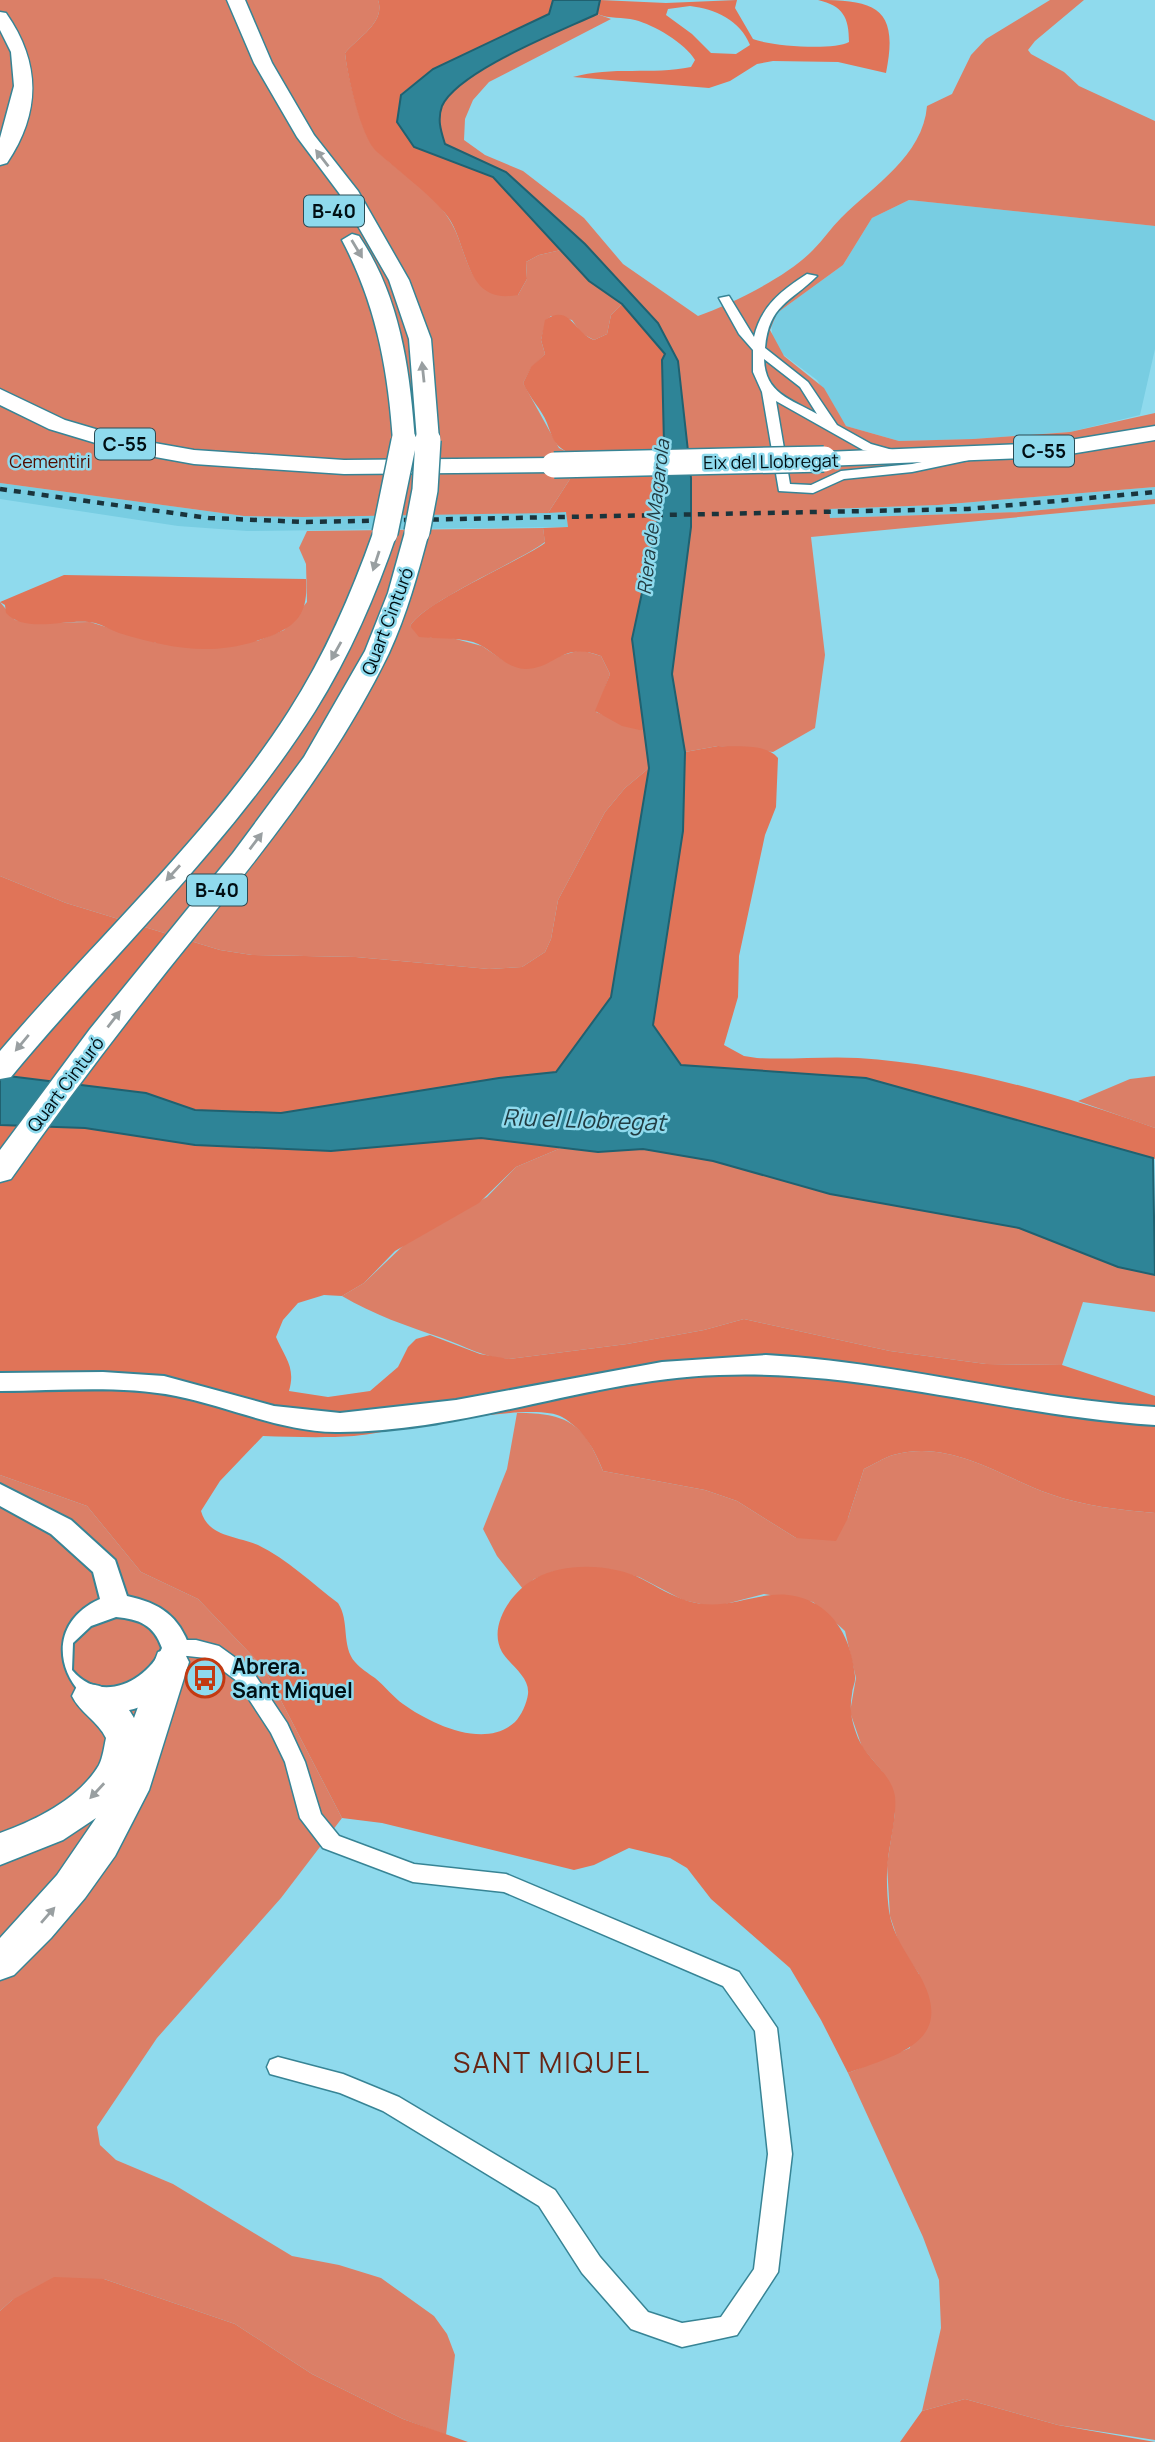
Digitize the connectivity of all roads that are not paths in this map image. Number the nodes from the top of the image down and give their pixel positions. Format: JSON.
{"nodes":[{"id":1,"x":236,"y":0,"type":"edge"},
{"id":2,"x":0,"y":17,"type":"edge"},
{"id":3,"x":0,"y":28,"type":"edge"},
{"id":4,"x":282,"y":137,"type":"dead end"},
{"id":5,"x":0,"y":142,"type":"edge"},
{"id":6,"x":0,"y":159,"type":"edge"},
{"id":7,"x":320,"y":188,"type":"dead end"},
{"id":8,"x":341,"y":222,"type":"dead end"},
{"id":9,"x":811,"y":276,"type":"dead end"},
{"id":10,"x":725,"y":298,"type":"dead end"},
{"id":11,"x":758,"y":349,"type":"junction"},
{"id":12,"x":0,"y":387,"type":"edge"},
{"id":13,"x":768,"y":392,"type":"junction"},
{"id":14,"x":0,"y":396,"type":"edge"},
{"id":15,"x":833,"y":428,"type":"junction"},
{"id":16,"x":1155,"y":433,"type":"edge"},
{"id":17,"x":863,"y":455,"type":"junction"},
{"id":18,"x":259,"y":461,"type":"junction"},
{"id":19,"x":914,"y":463,"type":"junction"},
{"id":20,"x":0,"y":1070,"type":"edge"},
{"id":21,"x":0,"y":1172,"type":"edge"},
{"id":22,"x":0,"y":1381,"type":"edge"},
{"id":23,"x":1155,"y":1416,"type":"edge"},
{"id":24,"x":0,"y":1494,"type":"edge"},
{"id":25,"x":116,"y":1606,"type":"junction"},
{"id":26,"x":174,"y":1655,"type":"junction"},
{"id":27,"x":90,"y":1696,"type":"junction"},
{"id":28,"x":0,"y":1849,"type":"edge"},
{"id":29,"x":0,"y":1963,"type":"edge"},
{"id":30,"x":278,"y":2067,"type":"dead end"}],
"edges":[{"from":21,"to":1,"type":"highway","name":"Quart Cinturó","number":"B-40","one_way":true,"bridge":true},
{"from":2,"to":6,"type":"highway"},
{"from":3,"to":5,"type":"highway"},
{"from":4,"to":7,"type":"highway","number":"B-40"},
{"from":8,"to":20,"type":"highway","name":"Quart Cinturó","number":"B-40","one_way":true,"bridge":true},
{"from":9,"to":11,"type":"street"},
{"from":10,"to":11,"type":"street"},
{"from":11,"to":13,"type":"street"},
{"from":11,"to":15,"type":"street"},
{"from":12,"to":18,"type":"highway","name":"Eix del Llobregat","number":"C-55"},
{"from":13,"to":15,"type":"street"},
{"from":13,"to":19,"type":"street"},
{"from":14,"to":18,"type":"highway","name":"Eix del Llobregat","number":"C-55"},
{"from":15,"to":17,"type":"street"},
{"from":16,"to":19,"type":"highway","name":"Eix del Llobregat","number":"C-55"},
{"from":17,"to":18,"type":"highway","name":"Eix del Llobregat","number":"C-55","bridge":true},
{"from":17,"to":19,"type":"highway","name":"Eix del Llobregat","number":"C-55"},
{"from":22,"to":23,"type":"street"},
{"from":24,"to":25,"type":"street"},
{"from":25,"to":26,"type":"street"},
{"from":25,"to":27,"type":"street"},
{"from":26,"to":27,"type":"street"},
{"from":29,"to":26,"type":"highway","one_way":true},
{"from":26,"to":30,"type":"street"},
{"from":27,"to":28,"type":"highway","one_way":true}]}
